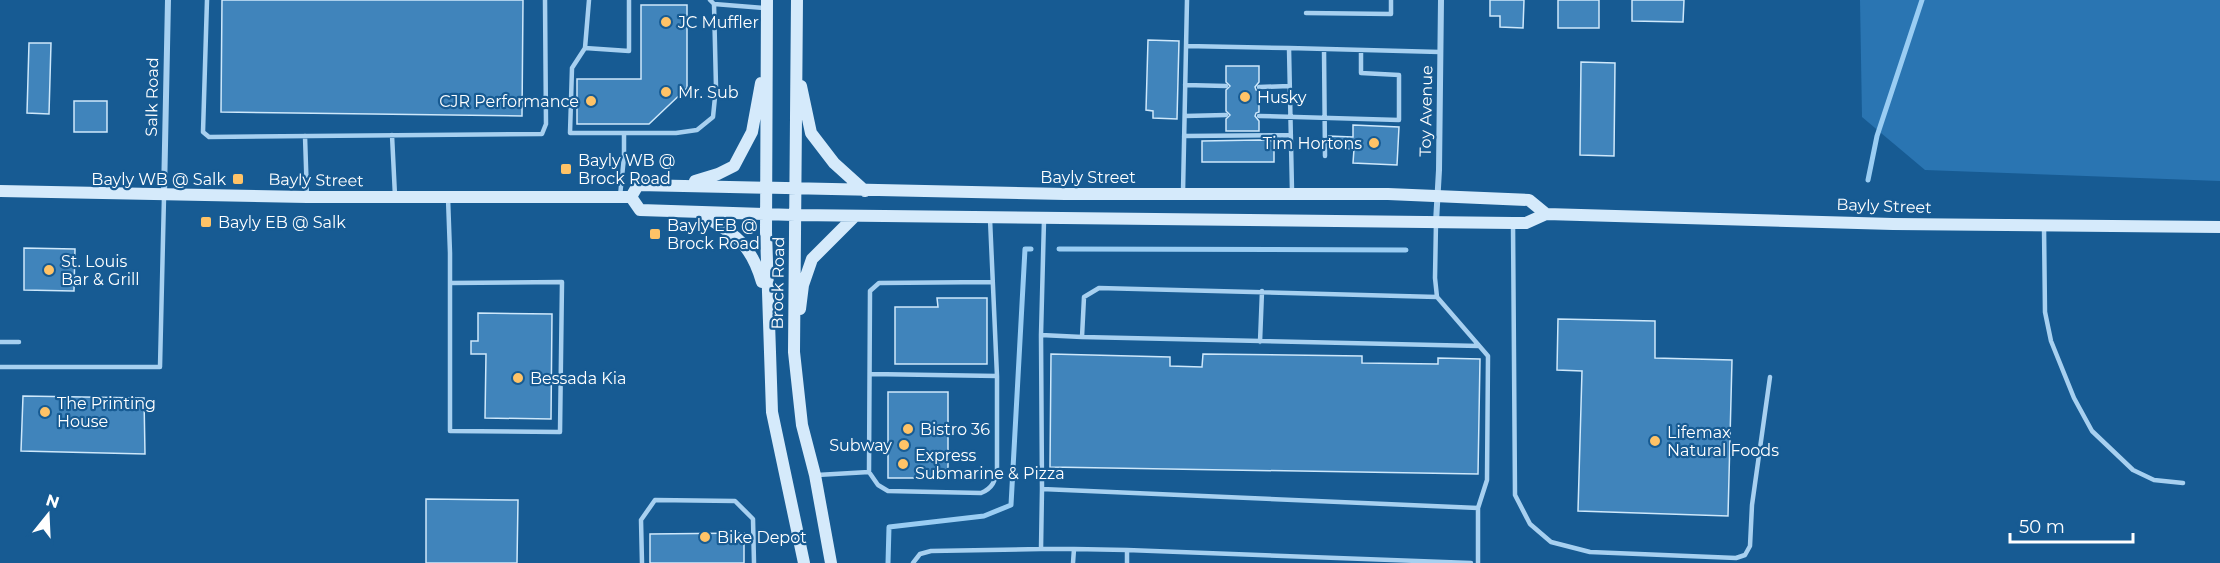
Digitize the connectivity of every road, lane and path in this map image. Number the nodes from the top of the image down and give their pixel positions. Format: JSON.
{"nodes":[{"id":1,"x":168,"y":0,"type":"edge"},
{"id":2,"x":207,"y":0,"type":"edge"},
{"id":3,"x":545,"y":0,"type":"edge"},
{"id":4,"x":589,"y":0,"type":"edge"},
{"id":5,"x":629,"y":0,"type":"edge"},
{"id":6,"x":797,"y":0,"type":"edge"},
{"id":7,"x":1186,"y":0,"type":"edge"},
{"id":8,"x":1391,"y":0,"type":"edge"},
{"id":9,"x":1442,"y":0,"type":"edge"},
{"id":10,"x":712,"y":2,"type":"edge"},
{"id":11,"x":767,"y":4,"type":"edge"},
{"id":12,"x":1306,"y":13,"type":"dead end"},
{"id":13,"x":1186,"y":46,"type":"junction"},
{"id":14,"x":585,"y":48,"type":"junction"},
{"id":15,"x":1289,"y":48,"type":"junction"},
{"id":16,"x":1324,"y":49,"type":"junction"},
{"id":17,"x":1361,"y":50,"type":"junction"},
{"id":18,"x":1440,"y":52,"type":"junction"},
{"id":19,"x":766,"y":56,"type":"junction"},
{"id":20,"x":796,"y":62,"type":"junction"},
{"id":21,"x":1185,"y":85,"type":"junction"},
{"id":22,"x":1226,"y":86,"type":"dead end"},
{"id":23,"x":1289,"y":86,"type":"junction"},
{"id":24,"x":1259,"y":87,"type":"dead end"},
{"id":25,"x":1226,"y":115,"type":"dead end"},
{"id":26,"x":1185,"y":116,"type":"junction"},
{"id":27,"x":1259,"y":116,"type":"dead end"},
{"id":28,"x":1291,"y":116,"type":"junction"},
{"id":29,"x":1325,"y":117,"type":"junction"},
{"id":30,"x":624,"y":133,"type":"junction"},
{"id":31,"x":392,"y":135,"type":"junction"},
{"id":32,"x":1291,"y":135,"type":"junction"},
{"id":33,"x":305,"y":136,"type":"junction"},
{"id":34,"x":1184,"y":136,"type":"junction"},
{"id":35,"x":1325,"y":156,"type":"dead end"},
{"id":36,"x":683,"y":185,"type":"junction"},
{"id":37,"x":767,"y":187,"type":"junction"},
{"id":38,"x":795,"y":189,"type":"junction"},
{"id":39,"x":0,"y":191,"type":"edge"},
{"id":40,"x":865,"y":191,"type":"junction"},
{"id":41,"x":164,"y":194,"type":"junction"},
{"id":42,"x":1183,"y":194,"type":"junction"},
{"id":43,"x":1293,"y":194,"type":"junction"},
{"id":44,"x":1438,"y":196,"type":"junction"},
{"id":45,"x":307,"y":197,"type":"junction"},
{"id":46,"x":395,"y":197,"type":"junction"},
{"id":47,"x":625,"y":197,"type":"junction"},
{"id":48,"x":448,"y":198,"type":"junction"},
{"id":49,"x":698,"y":212,"type":"junction"},
{"id":50,"x":766,"y":214,"type":"junction"},
{"id":51,"x":1546,"y":214,"type":"junction"},
{"id":52,"x":795,"y":215,"type":"junction"},
{"id":53,"x":855,"y":216,"type":"junction"},
{"id":54,"x":990,"y":218,"type":"junction"},
{"id":55,"x":1044,"y":218,"type":"junction"},
{"id":56,"x":1436,"y":222,"type":"junction"},
{"id":57,"x":1513,"y":223,"type":"junction"},
{"id":58,"x":2044,"y":224,"type":"junction"},
{"id":59,"x":2220,"y":227,"type":"edge"},
{"id":60,"x":991,"y":282,"type":"junction"},
{"id":61,"x":450,"y":283,"type":"junction"},
{"id":62,"x":1262,"y":291,"type":"junction"},
{"id":63,"x":767,"y":297,"type":"junction"},
{"id":64,"x":1437,"y":297,"type":"junction"},
{"id":65,"x":1041,"y":335,"type":"junction"},
{"id":66,"x":1082,"y":337,"type":"junction"},
{"id":67,"x":0,"y":342,"type":"edge"},
{"id":68,"x":19,"y":342,"type":"dead end"},
{"id":69,"x":1260,"y":342,"type":"junction"},
{"id":70,"x":1479,"y":346,"type":"junction"},
{"id":71,"x":794,"y":352,"type":"junction"},
{"id":72,"x":0,"y":367,"type":"edge"},
{"id":73,"x":871,"y":374,"type":"junction"},
{"id":74,"x":997,"y":376,"type":"junction"},
{"id":75,"x":1770,"y":377,"type":"dead end"},
{"id":76,"x":869,"y":472,"type":"junction"},
{"id":77,"x":814,"y":476,"type":"junction"},
{"id":78,"x":2183,"y":483,"type":"dead end"},
{"id":79,"x":1042,"y":489,"type":"junction"},
{"id":80,"x":1478,"y":508,"type":"junction"},
{"id":81,"x":1041,"y":549,"type":"junction"},
{"id":82,"x":1074,"y":549,"type":"junction"},
{"id":83,"x":1127,"y":550,"type":"junction"},
{"id":84,"x":642,"y":563,"type":"edge"},
{"id":85,"x":754,"y":563,"type":"edge"},
{"id":86,"x":804,"y":563,"type":"edge"},
{"id":87,"x":831,"y":563,"type":"edge"},
{"id":88,"x":912,"y":563,"type":"edge"},
{"id":89,"x":1073,"y":563,"type":"edge"},
{"id":90,"x":1127,"y":563,"type":"edge"},
{"id":91,"x":1470,"y":563,"type":"edge"},
{"id":92,"x":1478,"y":563,"type":"edge"}],
"edges":[{"from":1,"to":41,"type":"street","name":"Salk Road"},
{"from":2,"to":33,"type":"lane"},
{"from":3,"to":31,"type":"lane"},
{"from":4,"to":14,"type":"lane"},
{"from":5,"to":14,"type":"lane"},
{"from":6,"to":20,"type":"main road","name":"Brock Road"},
{"from":7,"to":13,"type":"lane"},
{"from":8,"to":12,"type":"lane"},
{"from":9,"to":18,"type":"street","name":"Toy Avenue"},
{"from":10,"to":11,"type":"lane"},
{"from":10,"to":30,"type":"lane"},
{"from":11,"to":19,"type":"main road","name":"Brock Road"},
{"from":13,"to":15,"type":"lane"},
{"from":13,"to":21,"type":"lane"},
{"from":14,"to":30,"type":"lane"},
{"from":15,"to":16,"type":"lane"},
{"from":15,"to":23,"type":"lane"},
{"from":16,"to":17,"type":"lane"},
{"from":16,"to":29,"type":"lane"},
{"from":17,"to":18,"type":"lane"},
{"from":17,"to":29,"type":"lane"},
{"from":18,"to":44,"type":"street","name":"Toy Avenue"},
{"from":19,"to":36,"type":"main road"},
{"from":19,"to":37,"type":"main road","name":"Brock Road"},
{"from":20,"to":38,"type":"main road","name":"Brock Road"},
{"from":20,"to":40,"type":"main road"},
{"from":21,"to":22,"type":"lane"},
{"from":21,"to":26,"type":"lane"},
{"from":23,"to":24,"type":"lane"},
{"from":23,"to":28,"type":"lane"},
{"from":25,"to":26,"type":"lane"},
{"from":26,"to":34,"type":"lane"},
{"from":27,"to":28,"type":"lane"},
{"from":28,"to":29,"type":"lane"},
{"from":28,"to":32,"type":"lane"},
{"from":29,"to":35,"type":"lane"},
{"from":30,"to":47,"type":"lane"},
{"from":31,"to":33,"type":"lane"},
{"from":31,"to":46,"type":"lane"},
{"from":32,"to":34,"type":"lane"},
{"from":32,"to":43,"type":"lane"},
{"from":33,"to":45,"type":"lane"},
{"from":34,"to":42,"type":"lane"},
{"from":36,"to":37,"type":"main road","name":"Bayly Street"},
{"from":36,"to":47,"type":"main road","name":"Bayly Street"},
{"from":37,"to":38,"type":"main road","name":"Bayly Street"},
{"from":37,"to":50,"type":"main road","name":"Brock Road"},
{"from":38,"to":40,"type":"main road","name":"Bayly Street"},
{"from":38,"to":52,"type":"main road","name":"Brock Road"},
{"from":39,"to":41,"type":"main road","name":"Bayly Street"},
{"from":40,"to":42,"type":"main road","name":"Bayly Street"},
{"from":41,"to":45,"type":"main road","name":"Bayly Street"},
{"from":41,"to":72,"type":"lane"},
{"from":42,"to":43,"type":"main road","name":"Bayly Street"},
{"from":43,"to":44,"type":"main road","name":"Bayly Street"},
{"from":44,"to":51,"type":"main road","name":"Bayly Street"},
{"from":44,"to":56,"type":"street","name":"Toy Avenue"},
{"from":45,"to":46,"type":"main road","name":"Bayly Street"},
{"from":46,"to":48,"type":"main road","name":"Bayly Street"},
{"from":47,"to":48,"type":"main road","name":"Bayly Street"},
{"from":47,"to":49,"type":"main road","name":"Bayly Street"},
{"from":48,"to":61,"type":"lane"},
{"from":49,"to":50,"type":"main road","name":"Bayly Street"},
{"from":49,"to":63,"type":"main road"},
{"from":50,"to":52,"type":"main road","name":"Bayly Street"},
{"from":50,"to":63,"type":"main road","name":"Brock Road"},
{"from":51,"to":57,"type":"main road","name":"Bayly Street"},
{"from":51,"to":58,"type":"main road","name":"Bayly Street"},
{"from":52,"to":53,"type":"main road","name":"Bayly Street"},
{"from":52,"to":71,"type":"main road","name":"Brock Road"},
{"from":53,"to":54,"type":"main road","name":"Bayly Street"},
{"from":53,"to":71,"type":"main road"},
{"from":54,"to":55,"type":"main road","name":"Bayly Street"},
{"from":54,"to":60,"type":"lane"},
{"from":55,"to":56,"type":"main road","name":"Bayly Street"},
{"from":55,"to":65,"type":"lane"},
{"from":56,"to":57,"type":"main road","name":"Bayly Street"},
{"from":56,"to":64,"type":"lane"},
{"from":57,"to":75,"type":"lane"},
{"from":58,"to":59,"type":"main road","name":"Bayly Street"},
{"from":58,"to":78,"type":"lane"},
{"from":60,"to":73,"type":"lane"},
{"from":60,"to":74,"type":"lane"},
{"from":61,"to":61,"type":"lane"},
{"from":62,"to":64,"type":"lane"},
{"from":62,"to":66,"type":"lane"},
{"from":62,"to":69,"type":"lane"},
{"from":63,"to":86,"type":"main road","name":"Brock Road"},
{"from":64,"to":70,"type":"lane"},
{"from":65,"to":66,"type":"lane"},
{"from":65,"to":79,"type":"lane"},
{"from":66,"to":69,"type":"lane"},
{"from":67,"to":68,"type":"lane"},
{"from":69,"to":70,"type":"lane"},
{"from":70,"to":80,"type":"lane"},
{"from":71,"to":77,"type":"main road","name":"Brock Road"},
{"from":73,"to":74,"type":"lane"},
{"from":73,"to":76,"type":"lane"},
{"from":74,"to":76,"type":"lane"},
{"from":76,"to":77,"type":"lane"},
{"from":77,"to":87,"type":"main road","name":"Brock Road"},
{"from":79,"to":80,"type":"lane"},
{"from":79,"to":81,"type":"lane"},
{"from":80,"to":92,"type":"lane"},
{"from":81,"to":82,"type":"lane"},
{"from":81,"to":88,"type":"lane"},
{"from":82,"to":83,"type":"lane"},
{"from":82,"to":89,"type":"lane"},
{"from":83,"to":90,"type":"lane"},
{"from":83,"to":91,"type":"lane"},
{"from":84,"to":85,"type":"lane"}]}
